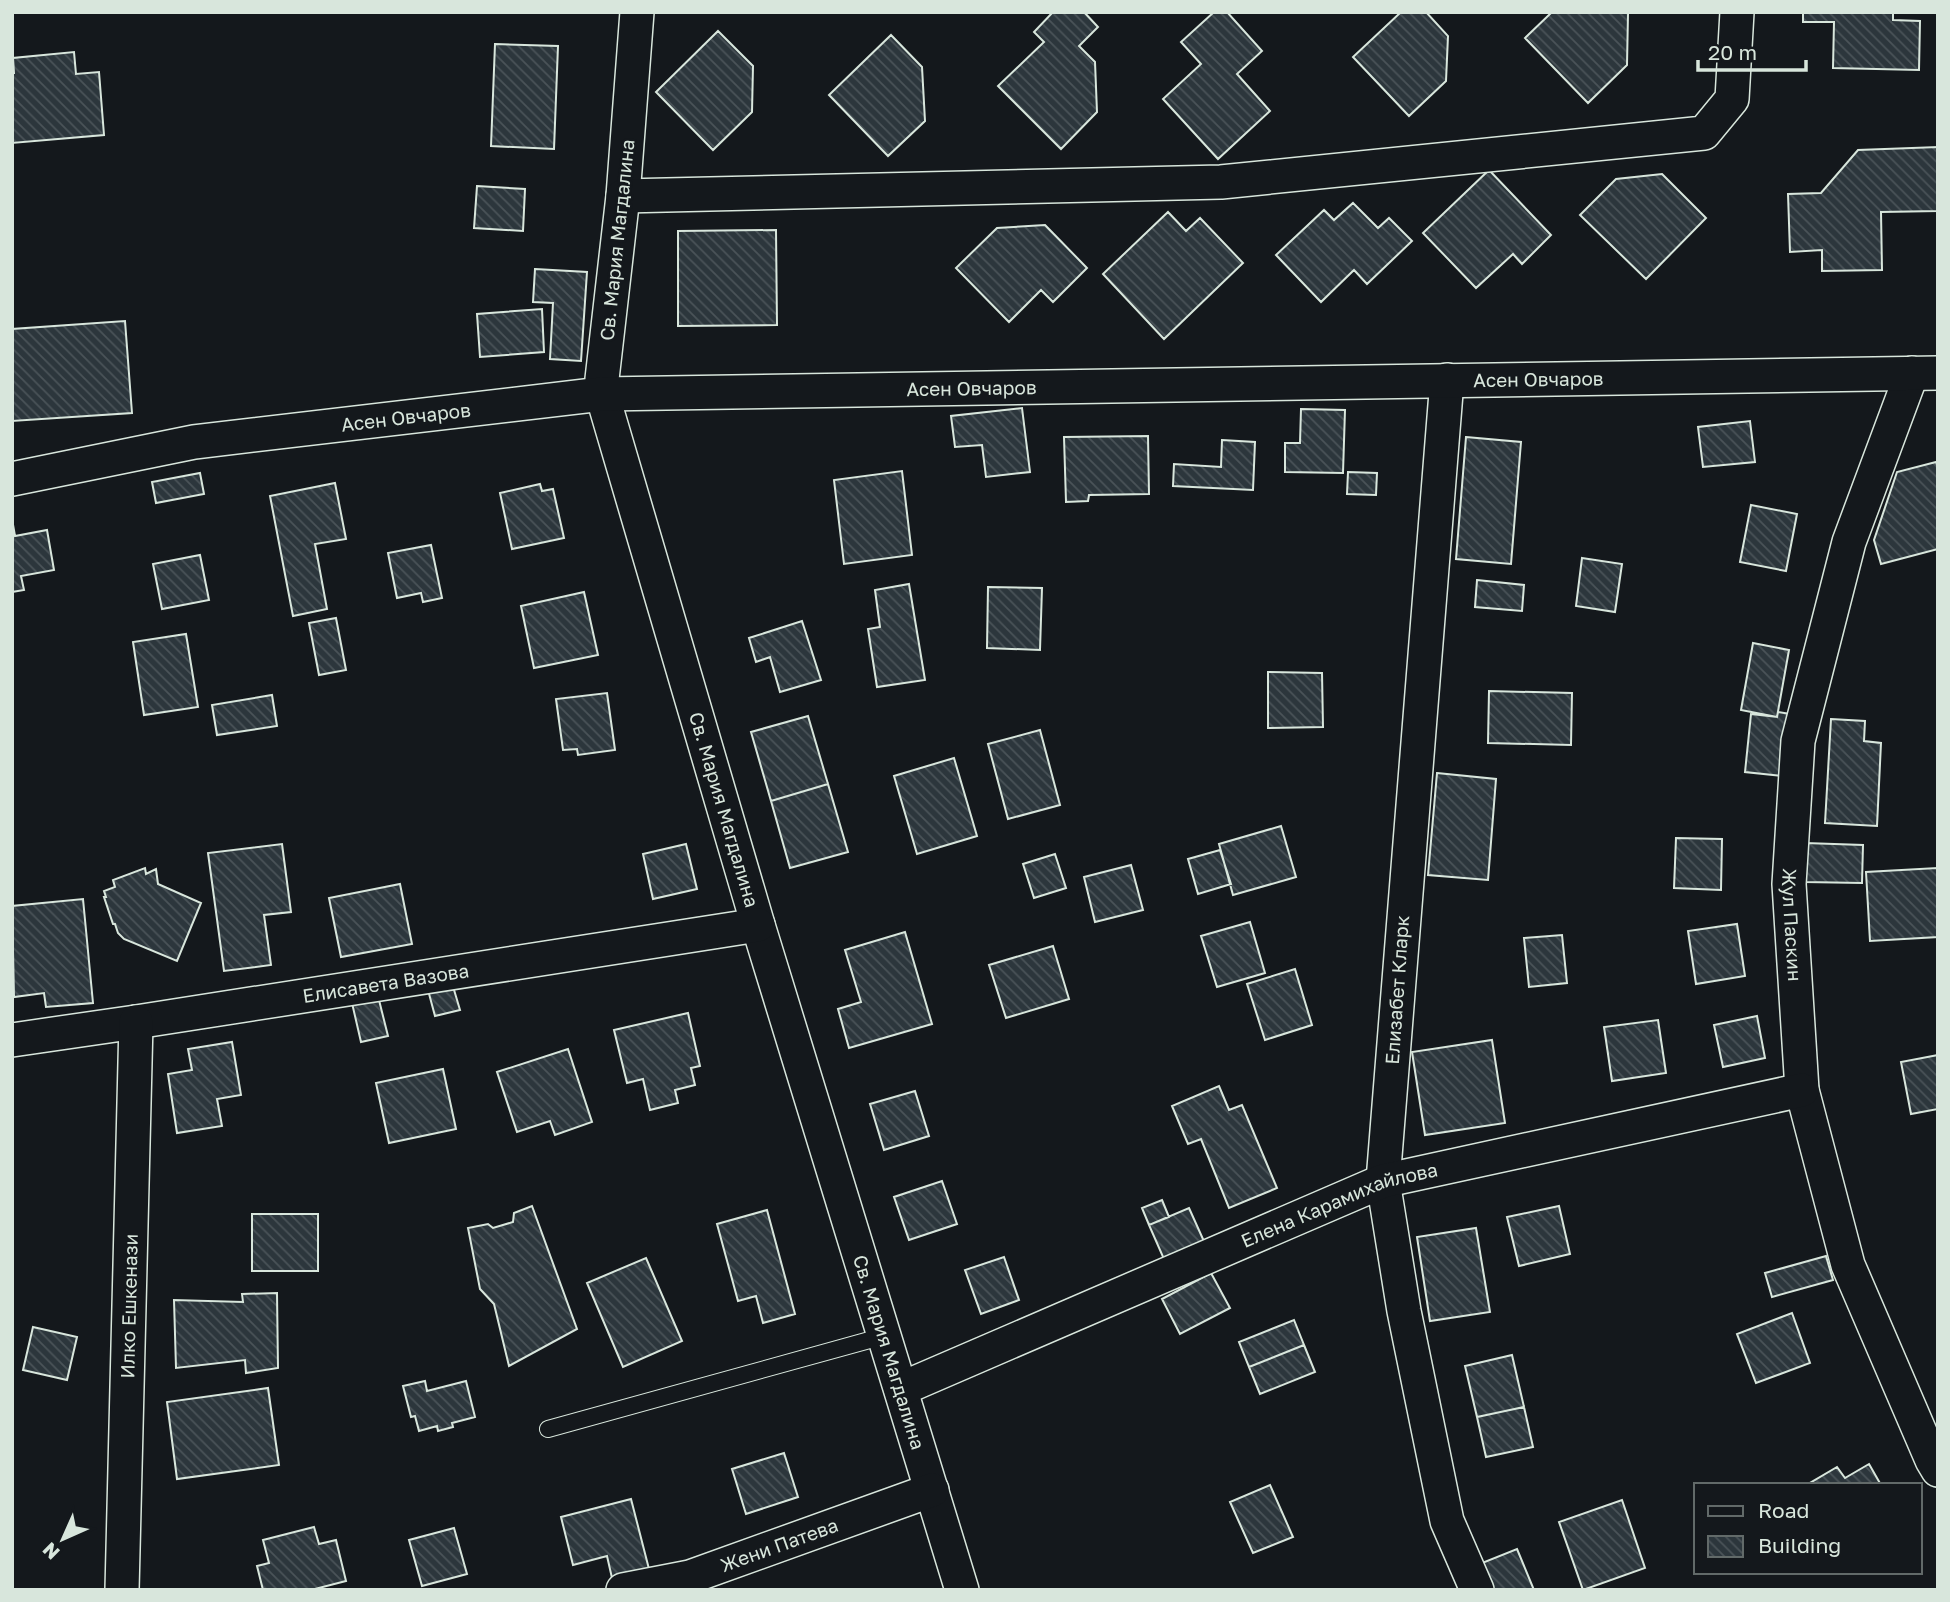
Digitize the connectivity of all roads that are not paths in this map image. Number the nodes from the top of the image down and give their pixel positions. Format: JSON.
{"nodes":[{"id":1,"x":637,"y":12,"type":"edge"},
{"id":2,"x":1737,"y":12,"type":"edge"},
{"id":3,"x":623,"y":197,"type":"junction"},
{"id":4,"x":1925,"y":373,"type":"edge"},
{"id":5,"x":1447,"y":380,"type":"junction"},
{"id":6,"x":602,"y":394,"type":"junction"},
{"id":7,"x":12,"y":479,"type":"edge"},
{"id":8,"x":758,"y":925,"type":"junction"},
{"id":9,"x":136,"y":1023,"type":"junction"},
{"id":10,"x":12,"y":1040,"type":"edge"},
{"id":11,"x":1802,"y":1090,"type":"junction"},
{"id":12,"x":1383,"y":1181,"type":"junction"},
{"id":13,"x":884,"y":1336,"type":"junction"},
{"id":14,"x":901,"y":1389,"type":"junction"},
{"id":15,"x":548,"y":1429,"type":"dead end"},
{"id":16,"x":1938,"y":1470,"type":"edge"},
{"id":17,"x":932,"y":1490,"type":"junction"},
{"id":18,"x":122,"y":1590,"type":"edge"},
{"id":19,"x":623,"y":1590,"type":"edge"},
{"id":20,"x":962,"y":1590,"type":"edge"},
{"id":21,"x":1477,"y":1590,"type":"edge"}],
"edges":[{"from":1,"to":3,"type":"street","name":"Св. Мария Магдалина"},
{"from":2,"to":3,"type":"street"},
{"from":3,"to":6,"type":"street","name":"Св. Мария Магдалина"},
{"from":4,"to":5,"type":"street","name":"Асен Овчаров"},
{"from":4,"to":11,"type":"street","name":"Жул Паскин"},
{"from":5,"to":6,"type":"street","name":"Асен Овчаров"},
{"from":5,"to":12,"type":"street","name":"Елизабет Кларк"},
{"from":6,"to":7,"type":"street","name":"Асен Овчаров"},
{"from":6,"to":8,"type":"street","name":"Св. Мария Магдалина"},
{"from":8,"to":9,"type":"street","name":"Елисавета Вазова"},
{"from":8,"to":13,"type":"street","name":"Св. Мария Магдалина"},
{"from":9,"to":10,"type":"street","name":"Елисавета Вазова"},
{"from":9,"to":18,"type":"street","name":"Илко Ешкенази"},
{"from":11,"to":12,"type":"street","name":"Елена Карамихайлова"},
{"from":11,"to":16,"type":"street","name":"Жул Паскин"},
{"from":12,"to":14,"type":"street","name":"Елена Карамихайлова"},
{"from":12,"to":21,"type":"street","name":"Елизабет Кларк"},
{"from":13,"to":14,"type":"street","name":"Св. Мария Магдалина"},
{"from":13,"to":15,"type":"lane"},
{"from":14,"to":17,"type":"street","name":"Св. Мария Магдалина"},
{"from":17,"to":19,"type":"street","name":"Жени Патева"},
{"from":17,"to":20,"type":"street","name":"Св. Мария Магдалина"}]}
